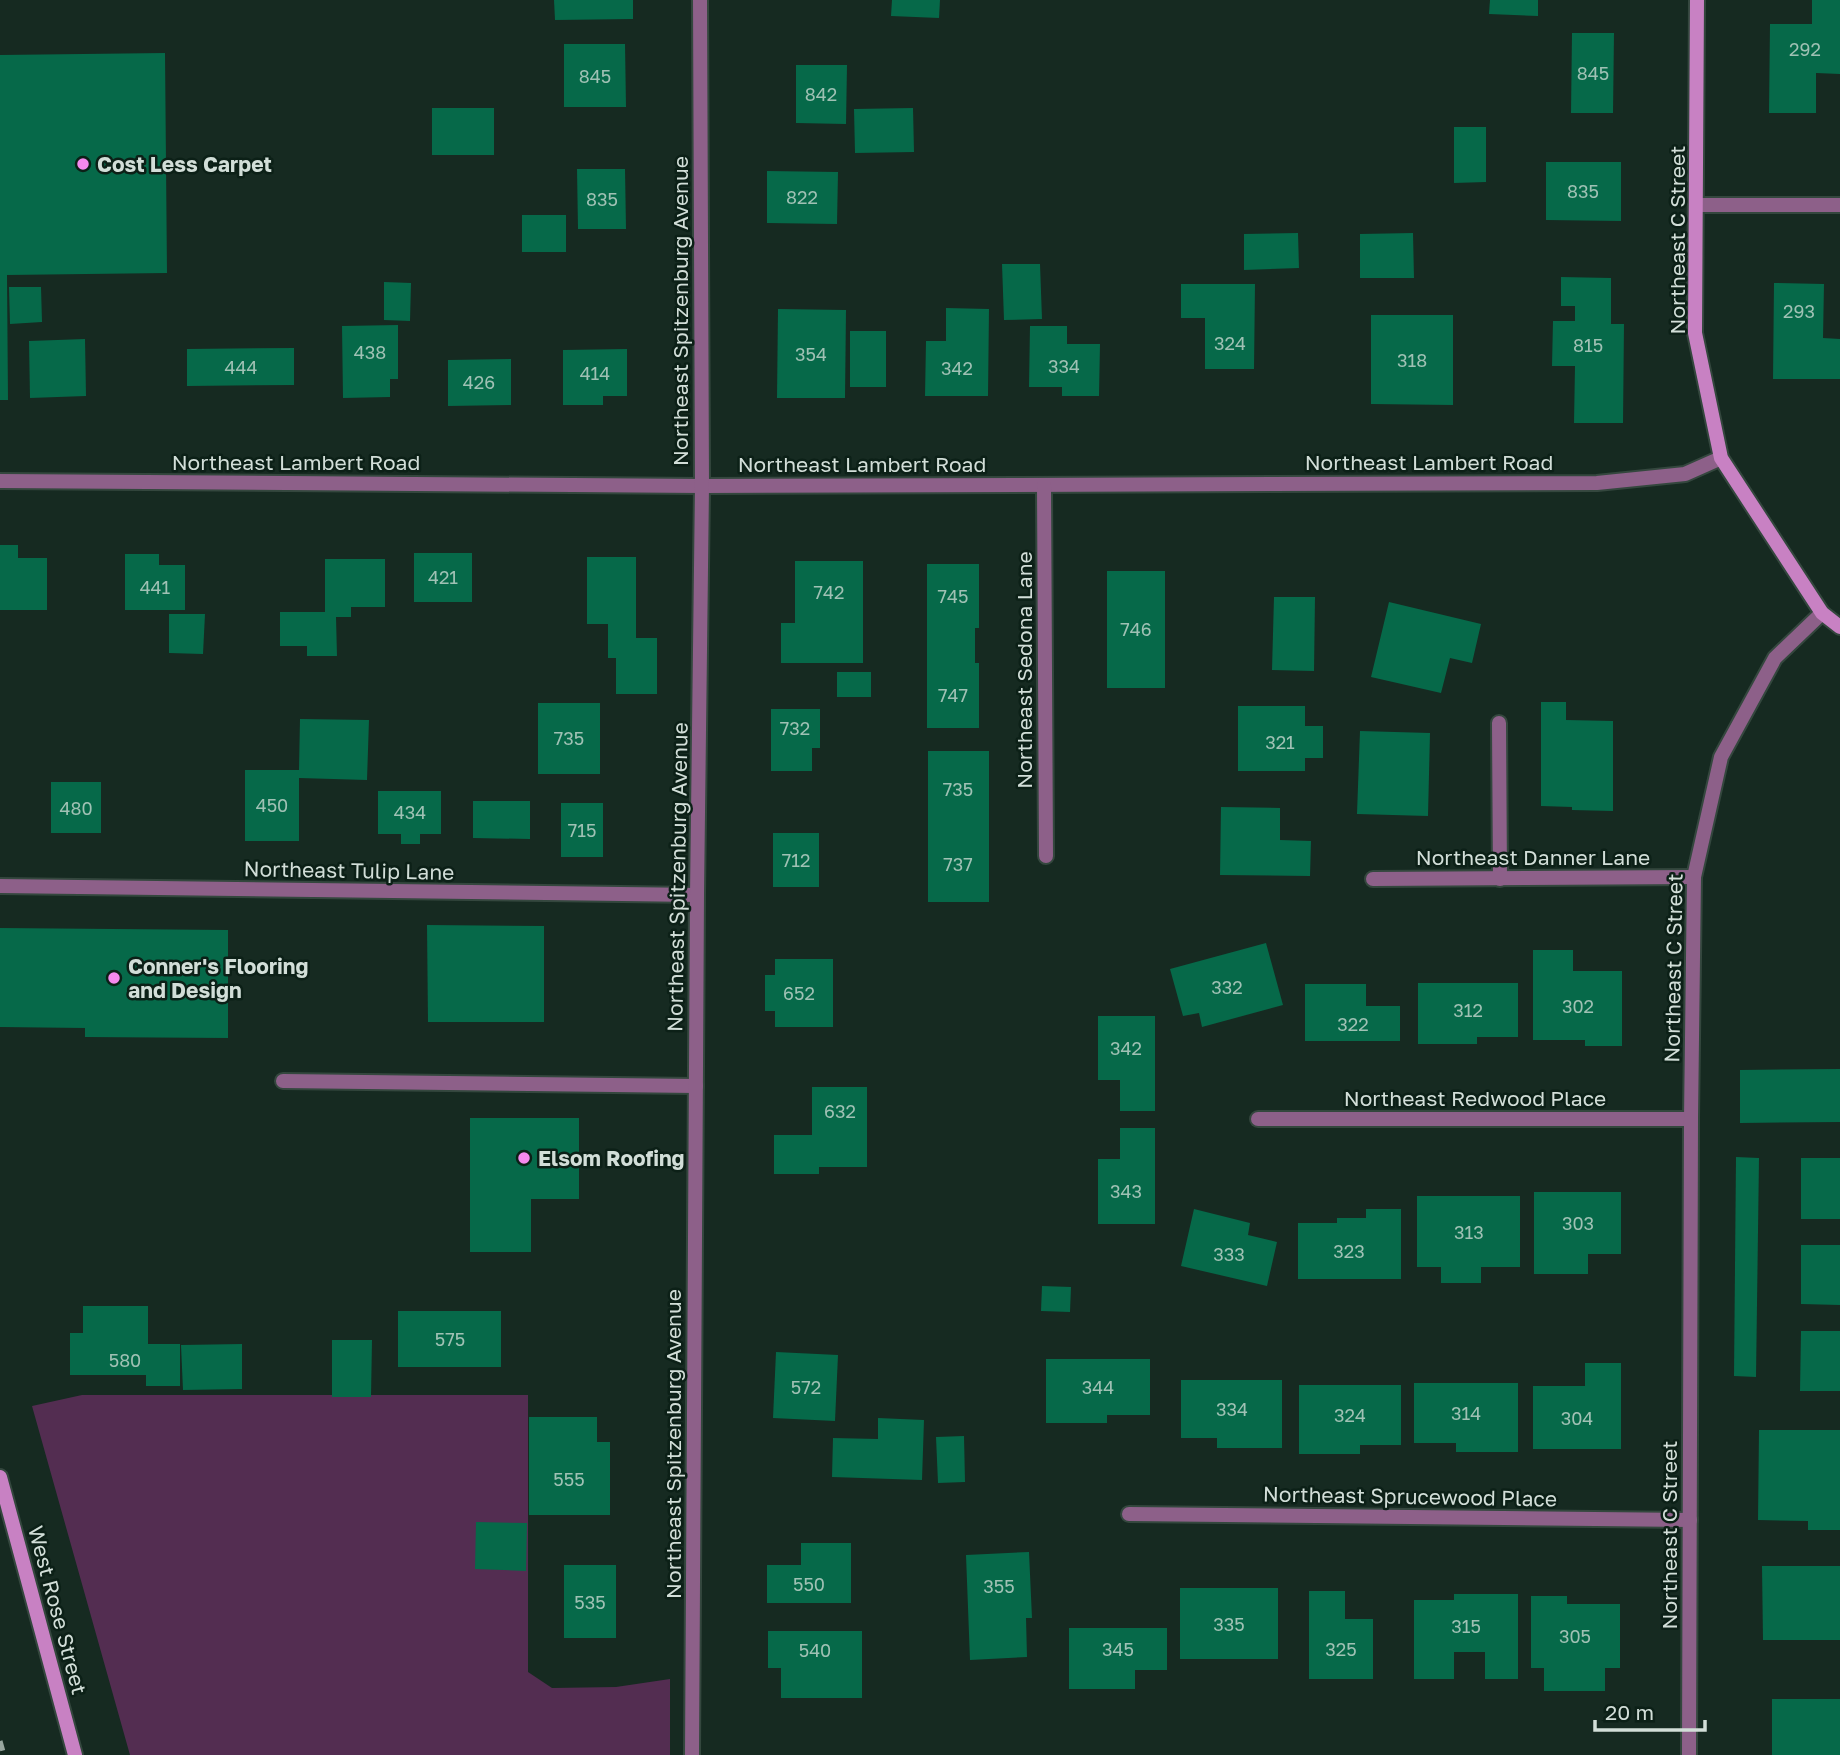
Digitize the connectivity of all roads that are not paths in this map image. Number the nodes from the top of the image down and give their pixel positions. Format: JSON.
{"nodes":[{"id":1,"x":700,"y":0,"type":"edge"},
{"id":2,"x":1697,"y":0,"type":"edge"},
{"id":3,"x":1698,"y":205,"type":"junction"},
{"id":4,"x":1840,"y":205,"type":"edge"},
{"id":5,"x":1721,"y":457,"type":"junction"},
{"id":6,"x":0,"y":481,"type":"edge"},
{"id":7,"x":1044,"y":485,"type":"junction"},
{"id":8,"x":702,"y":486,"type":"junction"},
{"id":9,"x":1822,"y":613,"type":"junction"},
{"id":10,"x":1840,"y":627,"type":"edge"},
{"id":11,"x":1499,"y":723,"type":"dead end"},
{"id":12,"x":1046,"y":856,"type":"dead end"},
{"id":13,"x":1694,"y":877,"type":"junction"},
{"id":14,"x":1500,"y":878,"type":"junction"},
{"id":15,"x":1373,"y":879,"type":"dead end"},
{"id":16,"x":0,"y":887,"type":"edge"},
{"id":17,"x":697,"y":895,"type":"junction"},
{"id":18,"x":283,"y":1081,"type":"dead end"},
{"id":19,"x":696,"y":1086,"type":"junction"},
{"id":20,"x":1258,"y":1119,"type":"dead end"},
{"id":21,"x":1691,"y":1119,"type":"junction"},
{"id":22,"x":0,"y":1477,"type":"edge"},
{"id":23,"x":1129,"y":1514,"type":"dead end"},
{"id":24,"x":1690,"y":1520,"type":"junction"},
{"id":25,"x":75,"y":1755,"type":"edge"},
{"id":26,"x":692,"y":1755,"type":"edge"},
{"id":27,"x":1689,"y":1755,"type":"edge"}],
"edges":[{"from":1,"to":8,"type":"street","name":"Northeast Spitzenburg Avenue"},
{"from":2,"to":3,"type":"main road","name":"Northeast C Street"},
{"from":3,"to":4,"type":"street"},
{"from":3,"to":5,"type":"main road","name":"Northeast C Street"},
{"from":5,"to":7,"type":"street","name":"Northeast Lambert Road"},
{"from":5,"to":9,"type":"main road","name":"Northeast C Street"},
{"from":6,"to":8,"type":"street","name":"Northeast Lambert Road"},
{"from":7,"to":8,"type":"street","name":"Northeast Lambert Road"},
{"from":7,"to":12,"type":"street","name":"Northeast Sedona Lane"},
{"from":8,"to":17,"type":"street","name":"Northeast Spitzenburg Avenue"},
{"from":9,"to":10,"type":"main road"},
{"from":9,"to":13,"type":"street","name":"Northeast C Street"},
{"from":11,"to":14,"type":"street"},
{"from":13,"to":14,"type":"street","name":"Northeast Danner Lane"},
{"from":13,"to":21,"type":"street","name":"Northeast C Street"},
{"from":14,"to":15,"type":"street","name":"Northeast Danner Lane"},
{"from":16,"to":17,"type":"street","name":"Northeast Tulip Lane"},
{"from":17,"to":19,"type":"street","name":"Northeast Spitzenburg Avenue"},
{"from":18,"to":19,"type":"street"},
{"from":19,"to":26,"type":"street","name":"Northeast Spitzenburg Avenue"},
{"from":20,"to":21,"type":"street","name":"Northeast Redwood Place"},
{"from":21,"to":24,"type":"street","name":"Northeast C Street"},
{"from":22,"to":25,"type":"main road","name":"West Rose Street"},
{"from":23,"to":24,"type":"street","name":"Northeast Sprucewood Place"},
{"from":24,"to":27,"type":"street","name":"Northeast C Street"}]}
